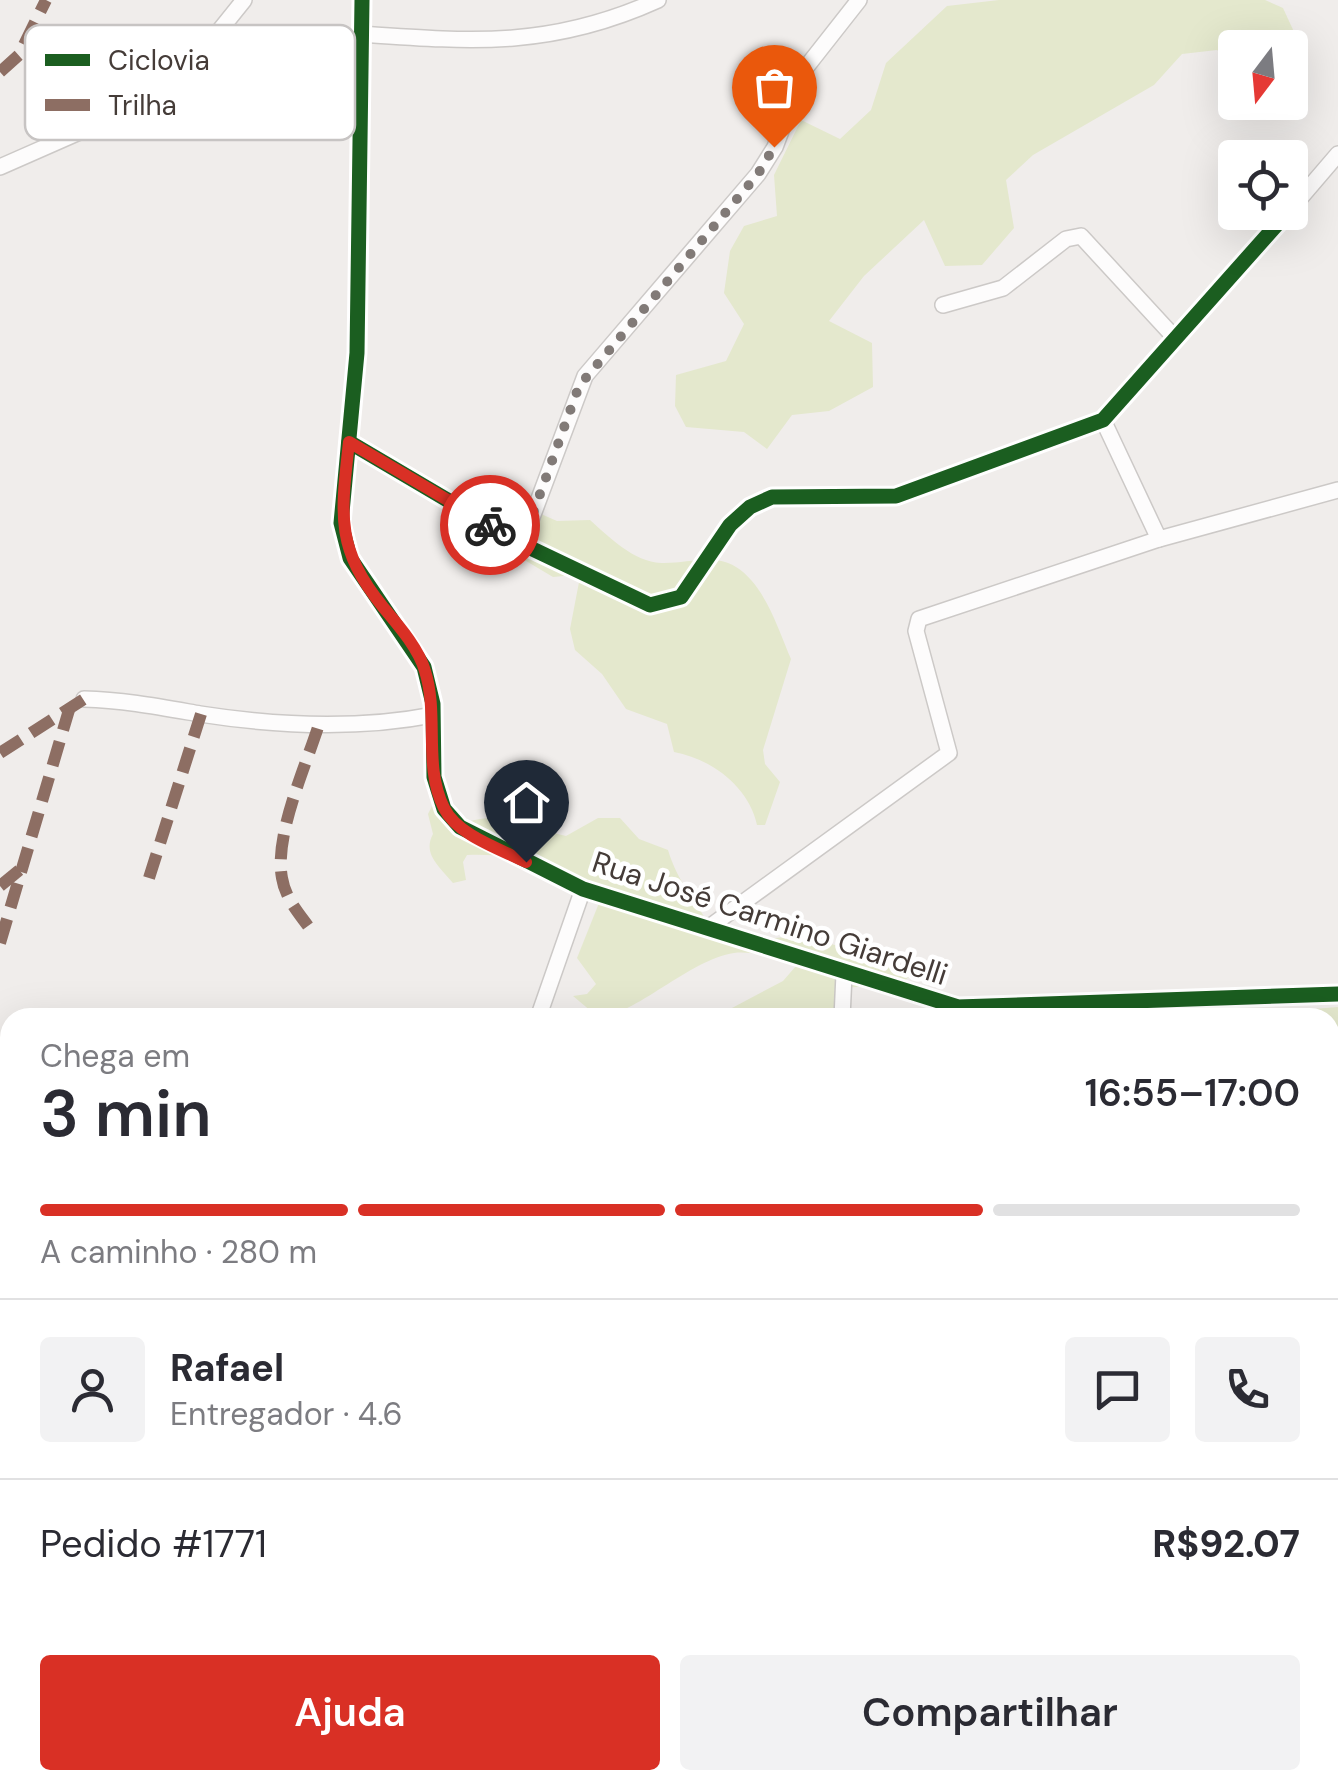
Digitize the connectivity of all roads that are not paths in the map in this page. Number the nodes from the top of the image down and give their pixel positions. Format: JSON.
{"nodes":[{"id":1,"x":244,"y":0,"type":"edge"},
{"id":2,"x":362,"y":0,"type":"edge"},
{"id":3,"x":658,"y":0,"type":"edge"},
{"id":4,"x":859,"y":0,"type":"edge"},
{"id":5,"x":224,"y":25,"type":"edge"},
{"id":6,"x":362,"y":34,"type":"junction"},
{"id":7,"x":63,"y":140,"type":"edge"},
{"id":8,"x":1338,"y":154,"type":"edge"},
{"id":9,"x":0,"y":168,"type":"edge"},
{"id":10,"x":1308,"y":189,"type":"edge"},
{"id":11,"x":1272,"y":230,"type":"edge"},
{"id":12,"x":943,"y":306,"type":"dead end"},
{"id":13,"x":1175,"y":338,"type":"junction"},
{"id":14,"x":1103,"y":420,"type":"junction"},
{"id":15,"x":349,"y":442,"type":"junction"},
{"id":16,"x":1338,"y":490,"type":"edge"},
{"id":17,"x":1158,"y":539,"type":"junction"},
{"id":18,"x":522,"y":544,"type":"junction"},
{"id":19,"x":84,"y":699,"type":"dead end"},
{"id":20,"x":432,"y":715,"type":"junction"},
{"id":21,"x":583,"y":889,"type":"junction"},
{"id":22,"x":708,"y":928,"type":"junction"},
{"id":23,"x":844,"y":974,"type":"junction"},
{"id":24,"x":1338,"y":994,"type":"edge"},
{"id":25,"x":541,"y":1008,"type":"edge"},
{"id":26,"x":842,"y":1008,"type":"edge"}],
"edges":[{"from":1,"to":5,"type":"street"},
{"from":2,"to":6,"type":"street","name":"Rua José Carmino Giardelli"},
{"from":3,"to":6,"type":"street"},
{"from":4,"to":18,"type":"street"},
{"from":6,"to":15,"type":"street","name":"Rua José Carmino Giardelli"},
{"from":7,"to":9,"type":"street"},
{"from":8,"to":10,"type":"street"},
{"from":11,"to":13,"type":"street"},
{"from":12,"to":13,"type":"street"},
{"from":13,"to":14,"type":"street"},
{"from":14,"to":17,"type":"street"},
{"from":14,"to":18,"type":"street"},
{"from":15,"to":18,"type":"street"},
{"from":15,"to":20,"type":"street","name":"Rua José Carmino Giardelli"},
{"from":16,"to":17,"type":"street"},
{"from":17,"to":22,"type":"street"},
{"from":19,"to":20,"type":"street"},
{"from":20,"to":21,"type":"street","name":"Rua José Carmino Giardelli"},
{"from":21,"to":22,"type":"street","name":"Rua José Carmino Giardelli"},
{"from":21,"to":25,"type":"street"},
{"from":22,"to":23,"type":"street","name":"Rua José Carmino Giardelli"},
{"from":23,"to":24,"type":"street","name":"Rua José Carmino Giardelli"},
{"from":23,"to":26,"type":"street"}]}
